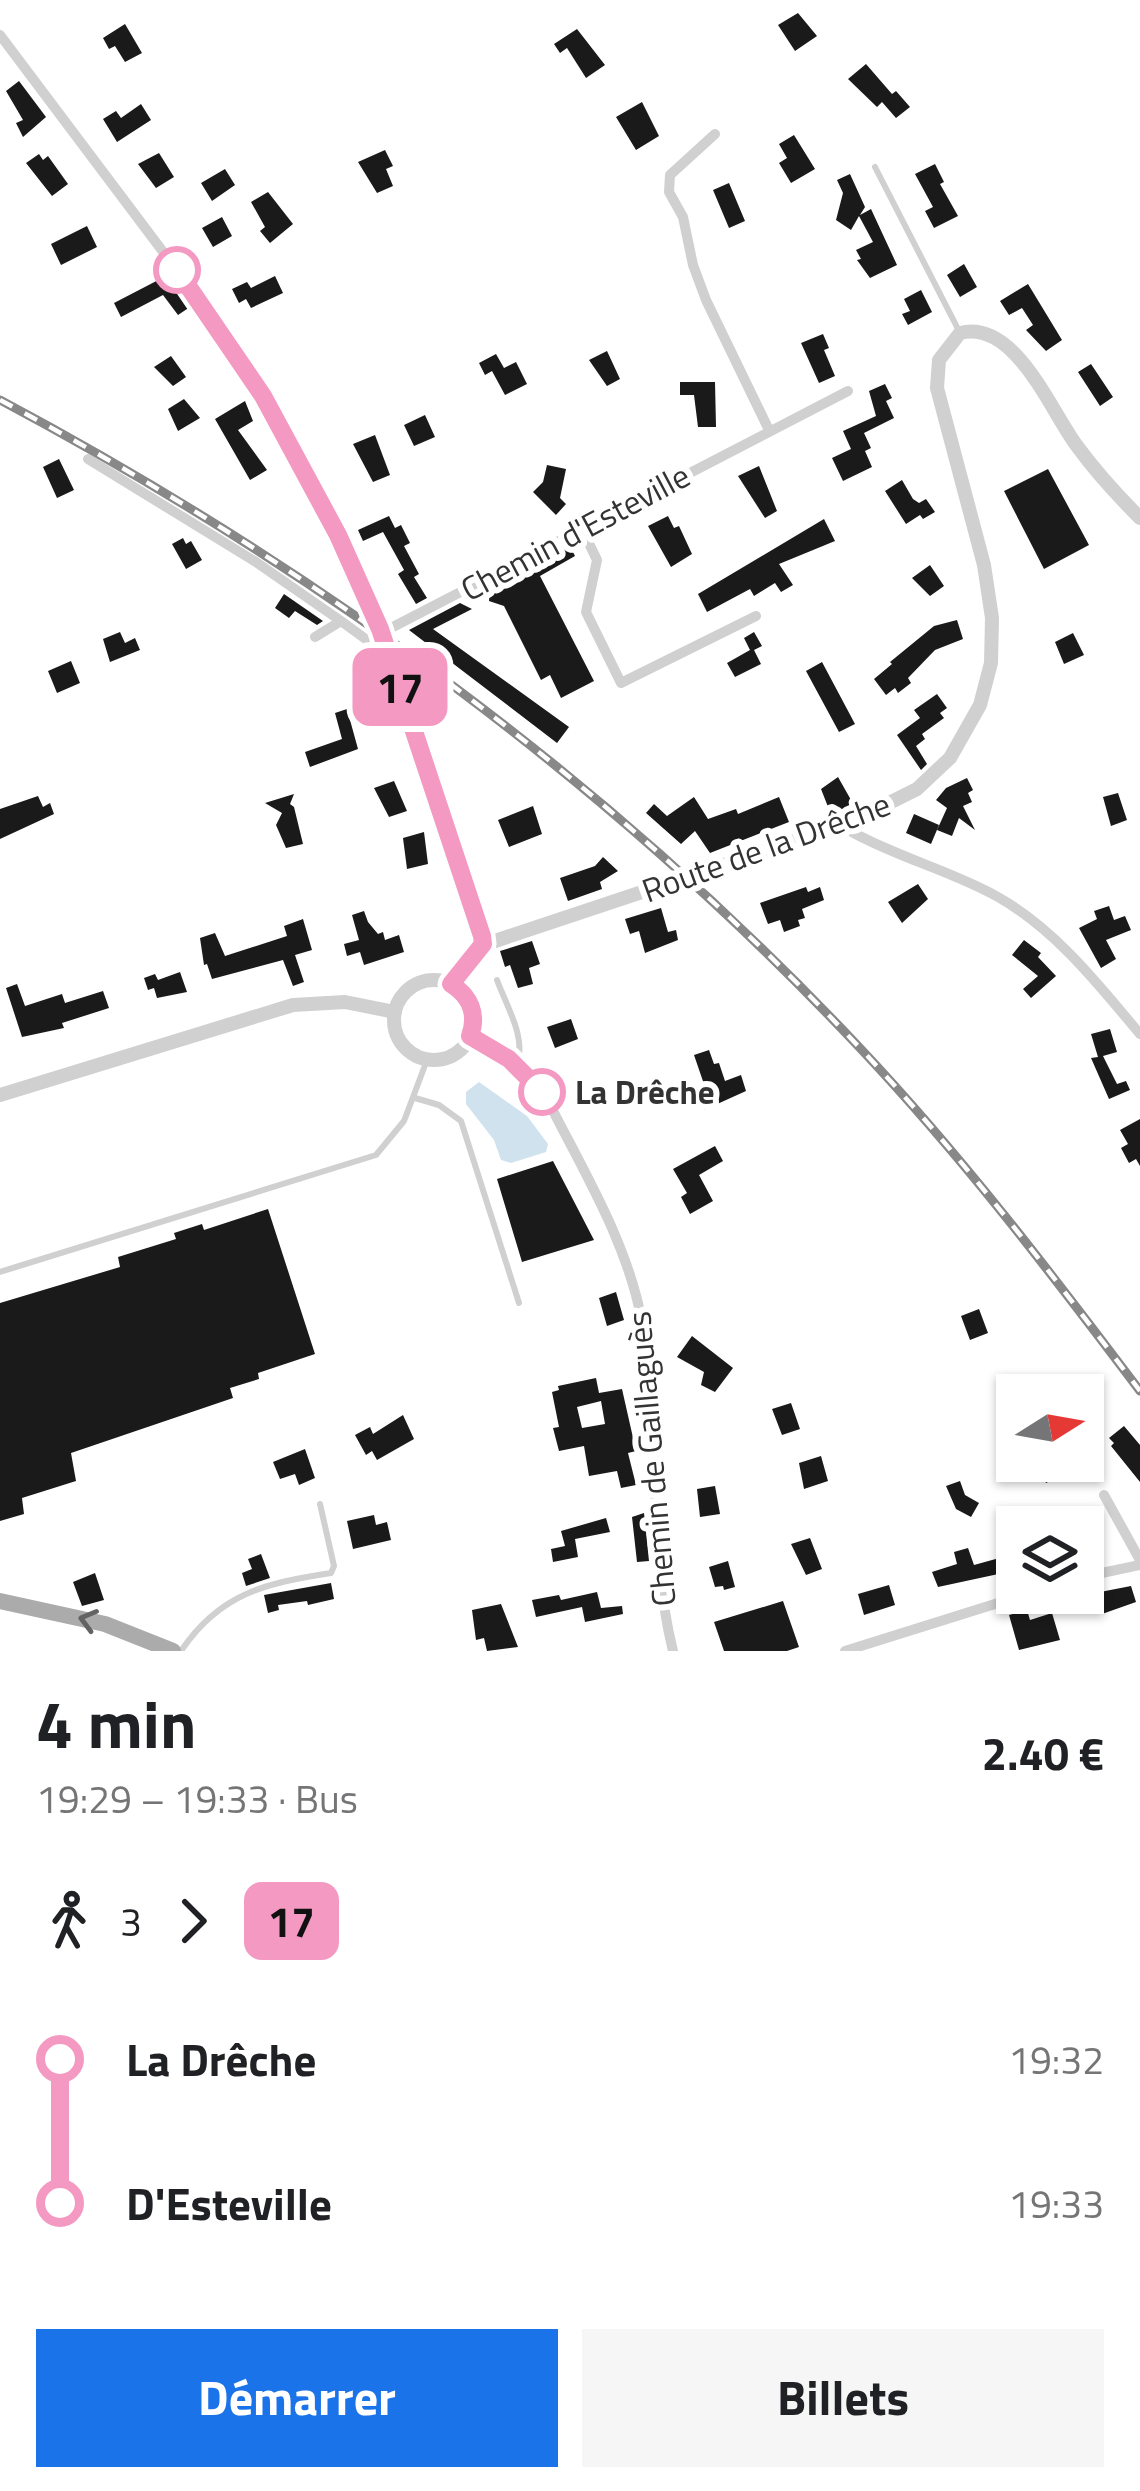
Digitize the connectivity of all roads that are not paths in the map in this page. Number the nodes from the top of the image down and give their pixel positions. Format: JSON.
{"nodes":[{"id":1,"x":2,"y":40,"type":"edge"},
{"id":2,"x":715,"y":134,"type":"dead end"},
{"id":3,"x":875,"y":167,"type":"dead end"},
{"id":4,"x":960,"y":333,"type":"junction"},
{"id":5,"x":848,"y":391,"type":"dead end"},
{"id":6,"x":769,"y":430,"type":"junction"},
{"id":7,"x":88,"y":459,"type":"dead end"},
{"id":8,"x":1140,"y":518,"type":"edge"},
{"id":9,"x":582,"y":529,"type":"junction"},
{"id":10,"x":756,"y":616,"type":"dead end"},
{"id":11,"x":340,"y":621,"type":"junction"},
{"id":12,"x":380,"y":629,"type":"junction"},
{"id":13,"x":315,"y":637,"type":"dead end"},
{"id":14,"x":386,"y":647,"type":"junction"},
{"id":15,"x":849,"y":824,"type":"junction"},
{"id":16,"x":483,"y":944,"type":"junction"},
{"id":17,"x":497,"y":980,"type":"dead end"},
{"id":18,"x":451,"y":984,"type":"junction"},
{"id":19,"x":395,"y":1012,"type":"junction"},
{"id":20,"x":1140,"y":1034,"type":"edge"},
{"id":21,"x":470,"y":1036,"type":"junction"},
{"id":22,"x":427,"y":1060,"type":"junction"},
{"id":23,"x":516,"y":1065,"type":"junction"},
{"id":24,"x":0,"y":1095,"type":"edge"},
{"id":25,"x":415,"y":1098,"type":"junction"},
{"id":26,"x":0,"y":1272,"type":"edge"},
{"id":27,"x":519,"y":1303,"type":"dead end"},
{"id":28,"x":1104,"y":1495,"type":"dead end"},
{"id":29,"x":320,"y":1504,"type":"dead end"},
{"id":30,"x":1140,"y":1562,"type":"edge"},
{"id":31,"x":1104,"y":1571,"type":"edge"},
{"id":32,"x":3,"y":1601,"type":"edge"},
{"id":33,"x":996,"y":1604,"type":"edge"},
{"id":34,"x":177,"y":1651,"type":"edge"},
{"id":35,"x":673,"y":1651,"type":"edge"},
{"id":36,"x":845,"y":1651,"type":"edge"}],
"edges":[{"from":1,"to":12,"type":"street"},
{"from":2,"to":6,"type":"street"},
{"from":3,"to":4,"type":"lane"},
{"from":4,"to":8,"type":"street"},
{"from":4,"to":15,"type":"street","name":"Route de la Drêche"},
{"from":5,"to":6,"type":"street","name":"Chemin d'Esteville"},
{"from":6,"to":9,"type":"street","name":"Chemin d'Esteville"},
{"from":7,"to":11,"type":"street"},
{"from":9,"to":10,"type":"street"},
{"from":9,"to":12,"type":"street","name":"Chemin d'Esteville"},
{"from":11,"to":13,"type":"street"},
{"from":11,"to":14,"type":"street"},
{"from":12,"to":14,"type":"street"},
{"from":14,"to":16,"type":"street"},
{"from":15,"to":16,"type":"street","name":"Route de la Drêche"},
{"from":15,"to":20,"type":"street"},
{"from":16,"to":18,"type":"street"},
{"from":17,"to":23,"type":"lane"},
{"from":18,"to":19,"type":"street"},
{"from":18,"to":21,"type":"street"},
{"from":19,"to":22,"type":"street"},
{"from":19,"to":24,"type":"street"},
{"from":21,"to":22,"type":"street"},
{"from":21,"to":23,"type":"street","name":"Chemin de Gaillaguès"},
{"from":22,"to":25,"type":"lane"},
{"from":23,"to":35,"type":"street","name":"Chemin de Gaillaguès"},
{"from":25,"to":26,"type":"lane"},
{"from":25,"to":27,"type":"lane"},
{"from":28,"to":30,"type":"street"},
{"from":29,"to":34,"type":"lane"},
{"from":30,"to":31,"type":"street"},
{"from":34,"to":32,"type":"main road","one_way":true},
{"from":33,"to":36,"type":"street"}]}
